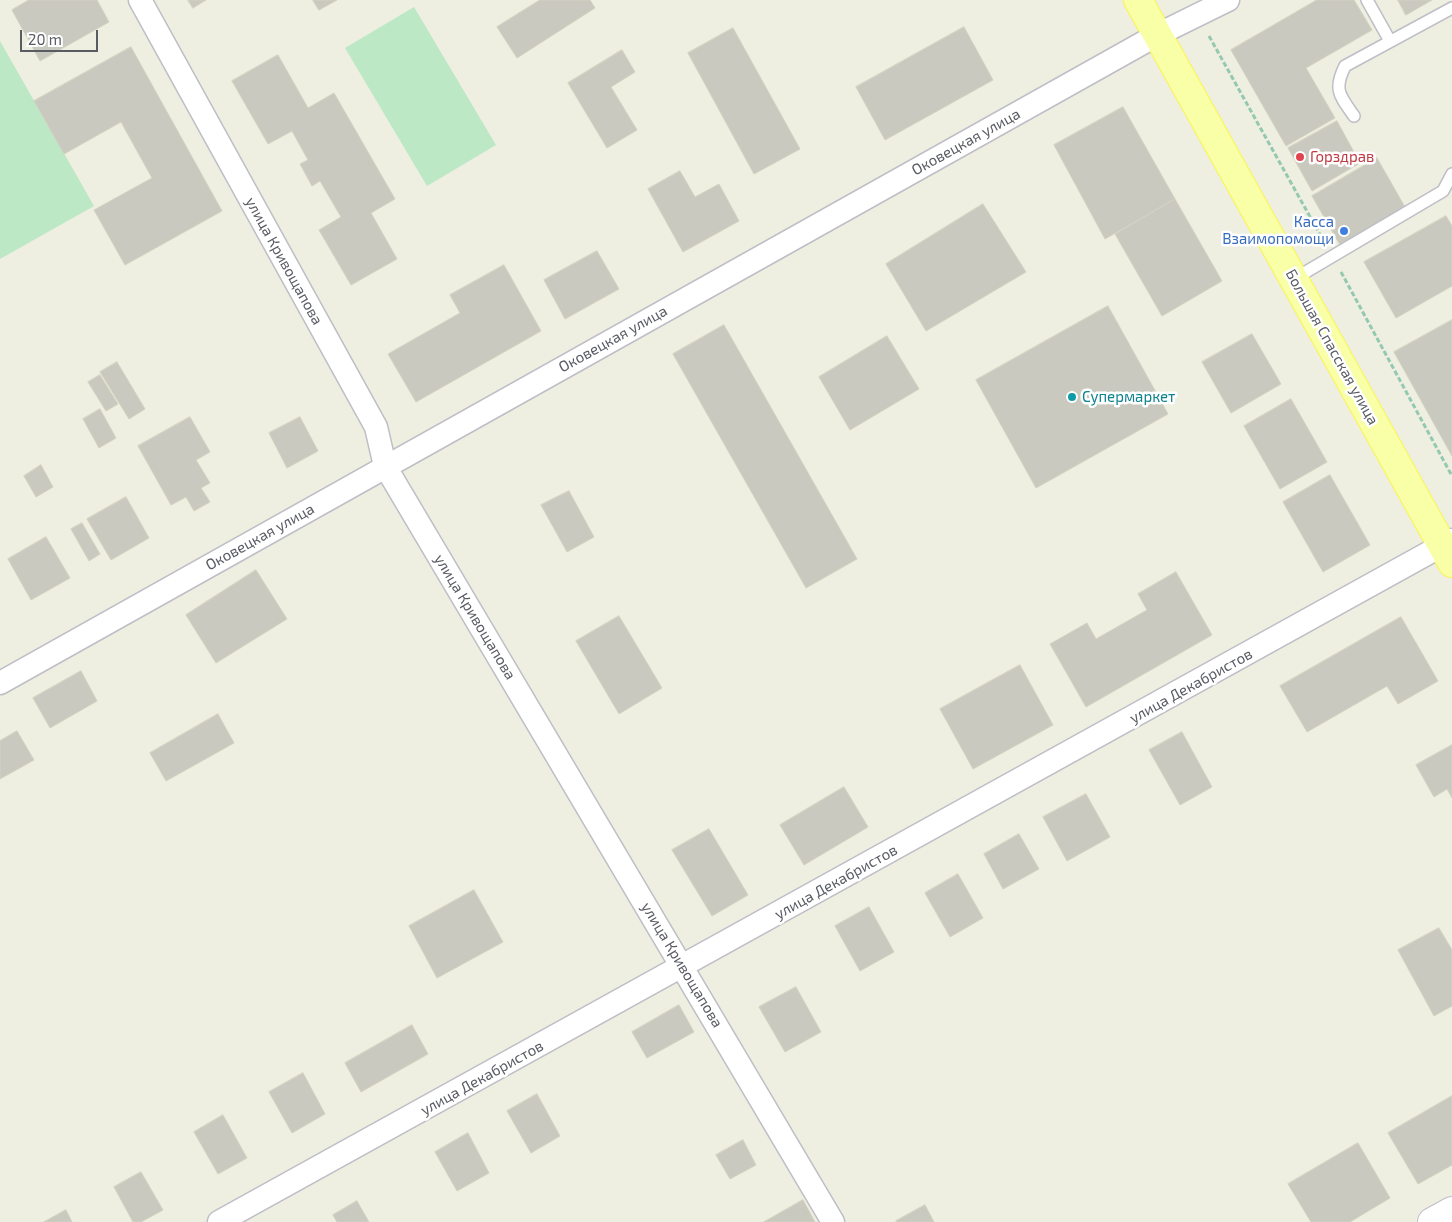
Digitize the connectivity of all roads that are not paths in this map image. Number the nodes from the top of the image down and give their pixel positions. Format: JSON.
{"nodes":[{"id":1,"x":140,"y":0,"type":"edge"},
{"id":2,"x":1138,"y":0,"type":"edge"},
{"id":3,"x":1228,"y":0,"type":"edge"},
{"id":4,"x":1368,"y":0,"type":"edge"},
{"id":5,"x":1452,"y":8,"type":"edge"},
{"id":6,"x":1158,"y":35,"type":"junction"},
{"id":7,"x":1390,"y":41,"type":"junction"},
{"id":8,"x":1354,"y":116,"type":"dead end"},
{"id":9,"x":1452,"y":174,"type":"edge"},
{"id":10,"x":1294,"y":280,"type":"junction"},
{"id":11,"x":385,"y":466,"type":"junction"},
{"id":12,"x":1449,"y":549,"type":"edge"},
{"id":13,"x":0,"y":683,"type":"edge"},
{"id":14,"x":683,"y":967,"type":"junction"},
{"id":15,"x":1452,"y":1211,"type":"edge"},
{"id":16,"x":219,"y":1222,"type":"edge"},
{"id":17,"x":833,"y":1222,"type":"edge"},
{"id":18,"x":1432,"y":1222,"type":"edge"}],
"edges":[{"from":1,"to":11,"type":"street","name":"улица Кривощапова"},
{"from":2,"to":6,"type":"main road","name":"Большая Спасская улица"},
{"from":3,"to":6,"type":"street","name":"Оковецкая улица"},
{"from":4,"to":7,"type":"lane"},
{"from":5,"to":7,"type":"lane"},
{"from":6,"to":10,"type":"main road","name":"Большая Спасская улица"},
{"from":6,"to":11,"type":"street","name":"Оковецкая улица"},
{"from":7,"to":8,"type":"lane"},
{"from":9,"to":10,"type":"lane"},
{"from":10,"to":12,"type":"main road","name":"Большая Спасская улица"},
{"from":11,"to":13,"type":"street","name":"Оковецкая улица"},
{"from":11,"to":14,"type":"street","name":"улица Кривощапова"},
{"from":12,"to":14,"type":"street","name":"улица Декабристов"},
{"from":14,"to":16,"type":"street","name":"улица Декабристов"},
{"from":14,"to":17,"type":"street","name":"улица Кривощапова"},
{"from":15,"to":18,"type":"main road"}]}
